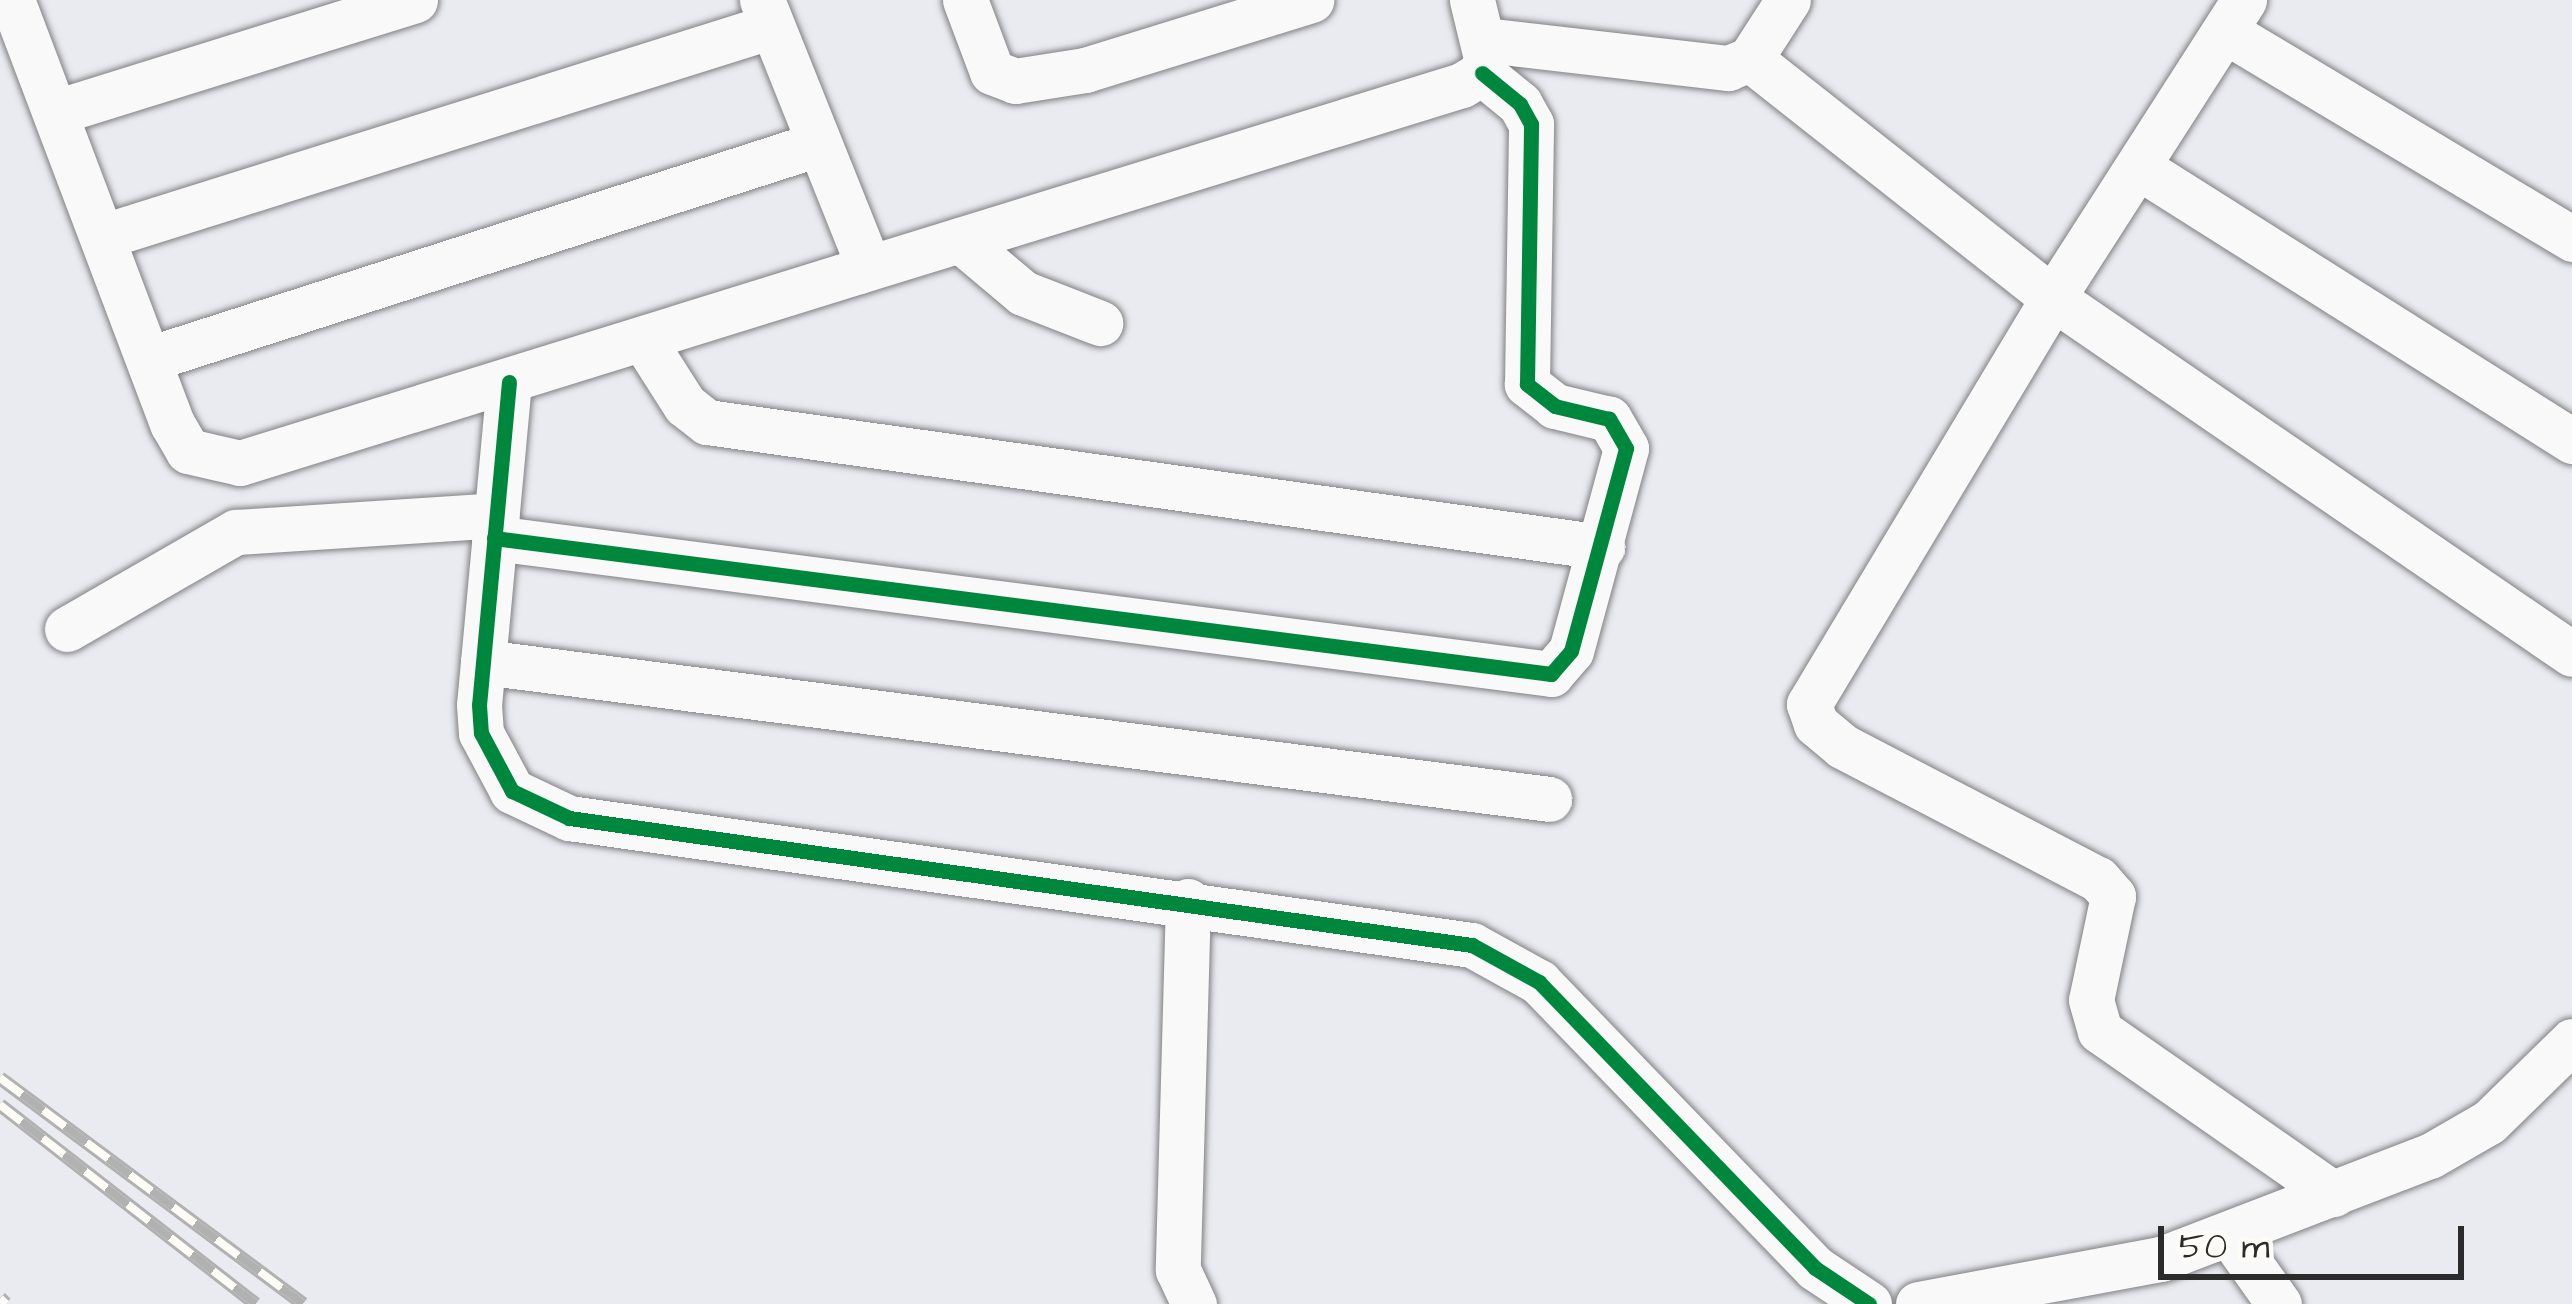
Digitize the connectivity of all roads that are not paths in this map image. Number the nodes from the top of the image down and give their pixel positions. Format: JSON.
{"nodes":[{"id":1,"x":12,"y":0,"type":"edge"},
{"id":2,"x":415,"y":0,"type":"edge"},
{"id":3,"x":965,"y":0,"type":"edge"},
{"id":4,"x":1311,"y":0,"type":"edge"},
{"id":5,"x":1788,"y":0,"type":"edge"},
{"id":6,"x":767,"y":7,"type":"edge"},
{"id":7,"x":2235,"y":15,"type":"edge"},
{"id":8,"x":1480,"y":38,"type":"edge"},
{"id":9,"x":1750,"y":59,"type":"junction"},
{"id":10,"x":56,"y":112,"type":"junction"},
{"id":11,"x":815,"y":145,"type":"junction"},
{"id":12,"x":2140,"y":168,"type":"junction"},
{"id":13,"x":104,"y":236,"type":"junction"},
{"id":14,"x":2572,"y":239,"type":"edge"},
{"id":15,"x":960,"y":240,"type":"junction"},
{"id":16,"x":859,"y":271,"type":"junction"},
{"id":17,"x":2053,"y":298,"type":"junction"},
{"id":18,"x":1100,"y":322,"type":"dead end"},
{"id":19,"x":644,"y":341,"type":"junction"},
{"id":20,"x":152,"y":358,"type":"junction"},
{"id":21,"x":508,"y":382,"type":"junction"},
{"id":22,"x":2572,"y":441,"type":"edge"},
{"id":23,"x":495,"y":526,"type":"junction"},
{"id":24,"x":1602,"y":547,"type":"junction"},
{"id":25,"x":67,"y":629,"type":"dead end"},
{"id":26,"x":2572,"y":654,"type":"edge"},
{"id":27,"x":483,"y":662,"type":"junction"},
{"id":28,"x":1550,"y":799,"type":"dead end"},
{"id":29,"x":1188,"y":901,"type":"junction"},
{"id":30,"x":2572,"y":1042,"type":"edge"},
{"id":31,"x":2334,"y":1194,"type":"junction"},
{"id":32,"x":2229,"y":1234,"type":"junction"},
{"id":33,"x":1194,"y":1304,"type":"edge"},
{"id":34,"x":1870,"y":1304,"type":"edge"},
{"id":35,"x":1918,"y":1304,"type":"edge"},
{"id":36,"x":2279,"y":1304,"type":"edge"}],
"edges":[{"from":1,"to":10,"type":"street"},
{"from":2,"to":10,"type":"street"},
{"from":3,"to":4,"type":"street"},
{"from":5,"to":9,"type":"street"},
{"from":6,"to":11,"type":"street"},
{"from":6,"to":13,"type":"street"},
{"from":7,"to":12,"type":"street"},
{"from":7,"to":14,"type":"street"},
{"from":8,"to":9,"type":"street"},
{"from":8,"to":15,"type":"street"},
{"from":8,"to":24,"type":"street"},
{"from":9,"to":17,"type":"street"},
{"from":10,"to":13,"type":"street"},
{"from":11,"to":16,"type":"street"},
{"from":11,"to":20,"type":"street"},
{"from":12,"to":17,"type":"street"},
{"from":12,"to":22,"type":"street"},
{"from":13,"to":20,"type":"street"},
{"from":15,"to":16,"type":"street"},
{"from":15,"to":18,"type":"street"},
{"from":16,"to":19,"type":"street"},
{"from":17,"to":26,"type":"street"},
{"from":17,"to":31,"type":"street"},
{"from":19,"to":21,"type":"street"},
{"from":19,"to":24,"type":"street"},
{"from":20,"to":21,"type":"street"},
{"from":21,"to":23,"type":"street"},
{"from":23,"to":24,"type":"street"},
{"from":23,"to":25,"type":"street"},
{"from":23,"to":27,"type":"street"},
{"from":27,"to":28,"type":"street"},
{"from":27,"to":29,"type":"street"},
{"from":29,"to":33,"type":"street"},
{"from":29,"to":34,"type":"street"},
{"from":30,"to":31,"type":"street"},
{"from":31,"to":32,"type":"street"},
{"from":32,"to":35,"type":"street"},
{"from":32,"to":36,"type":"street"}]}
